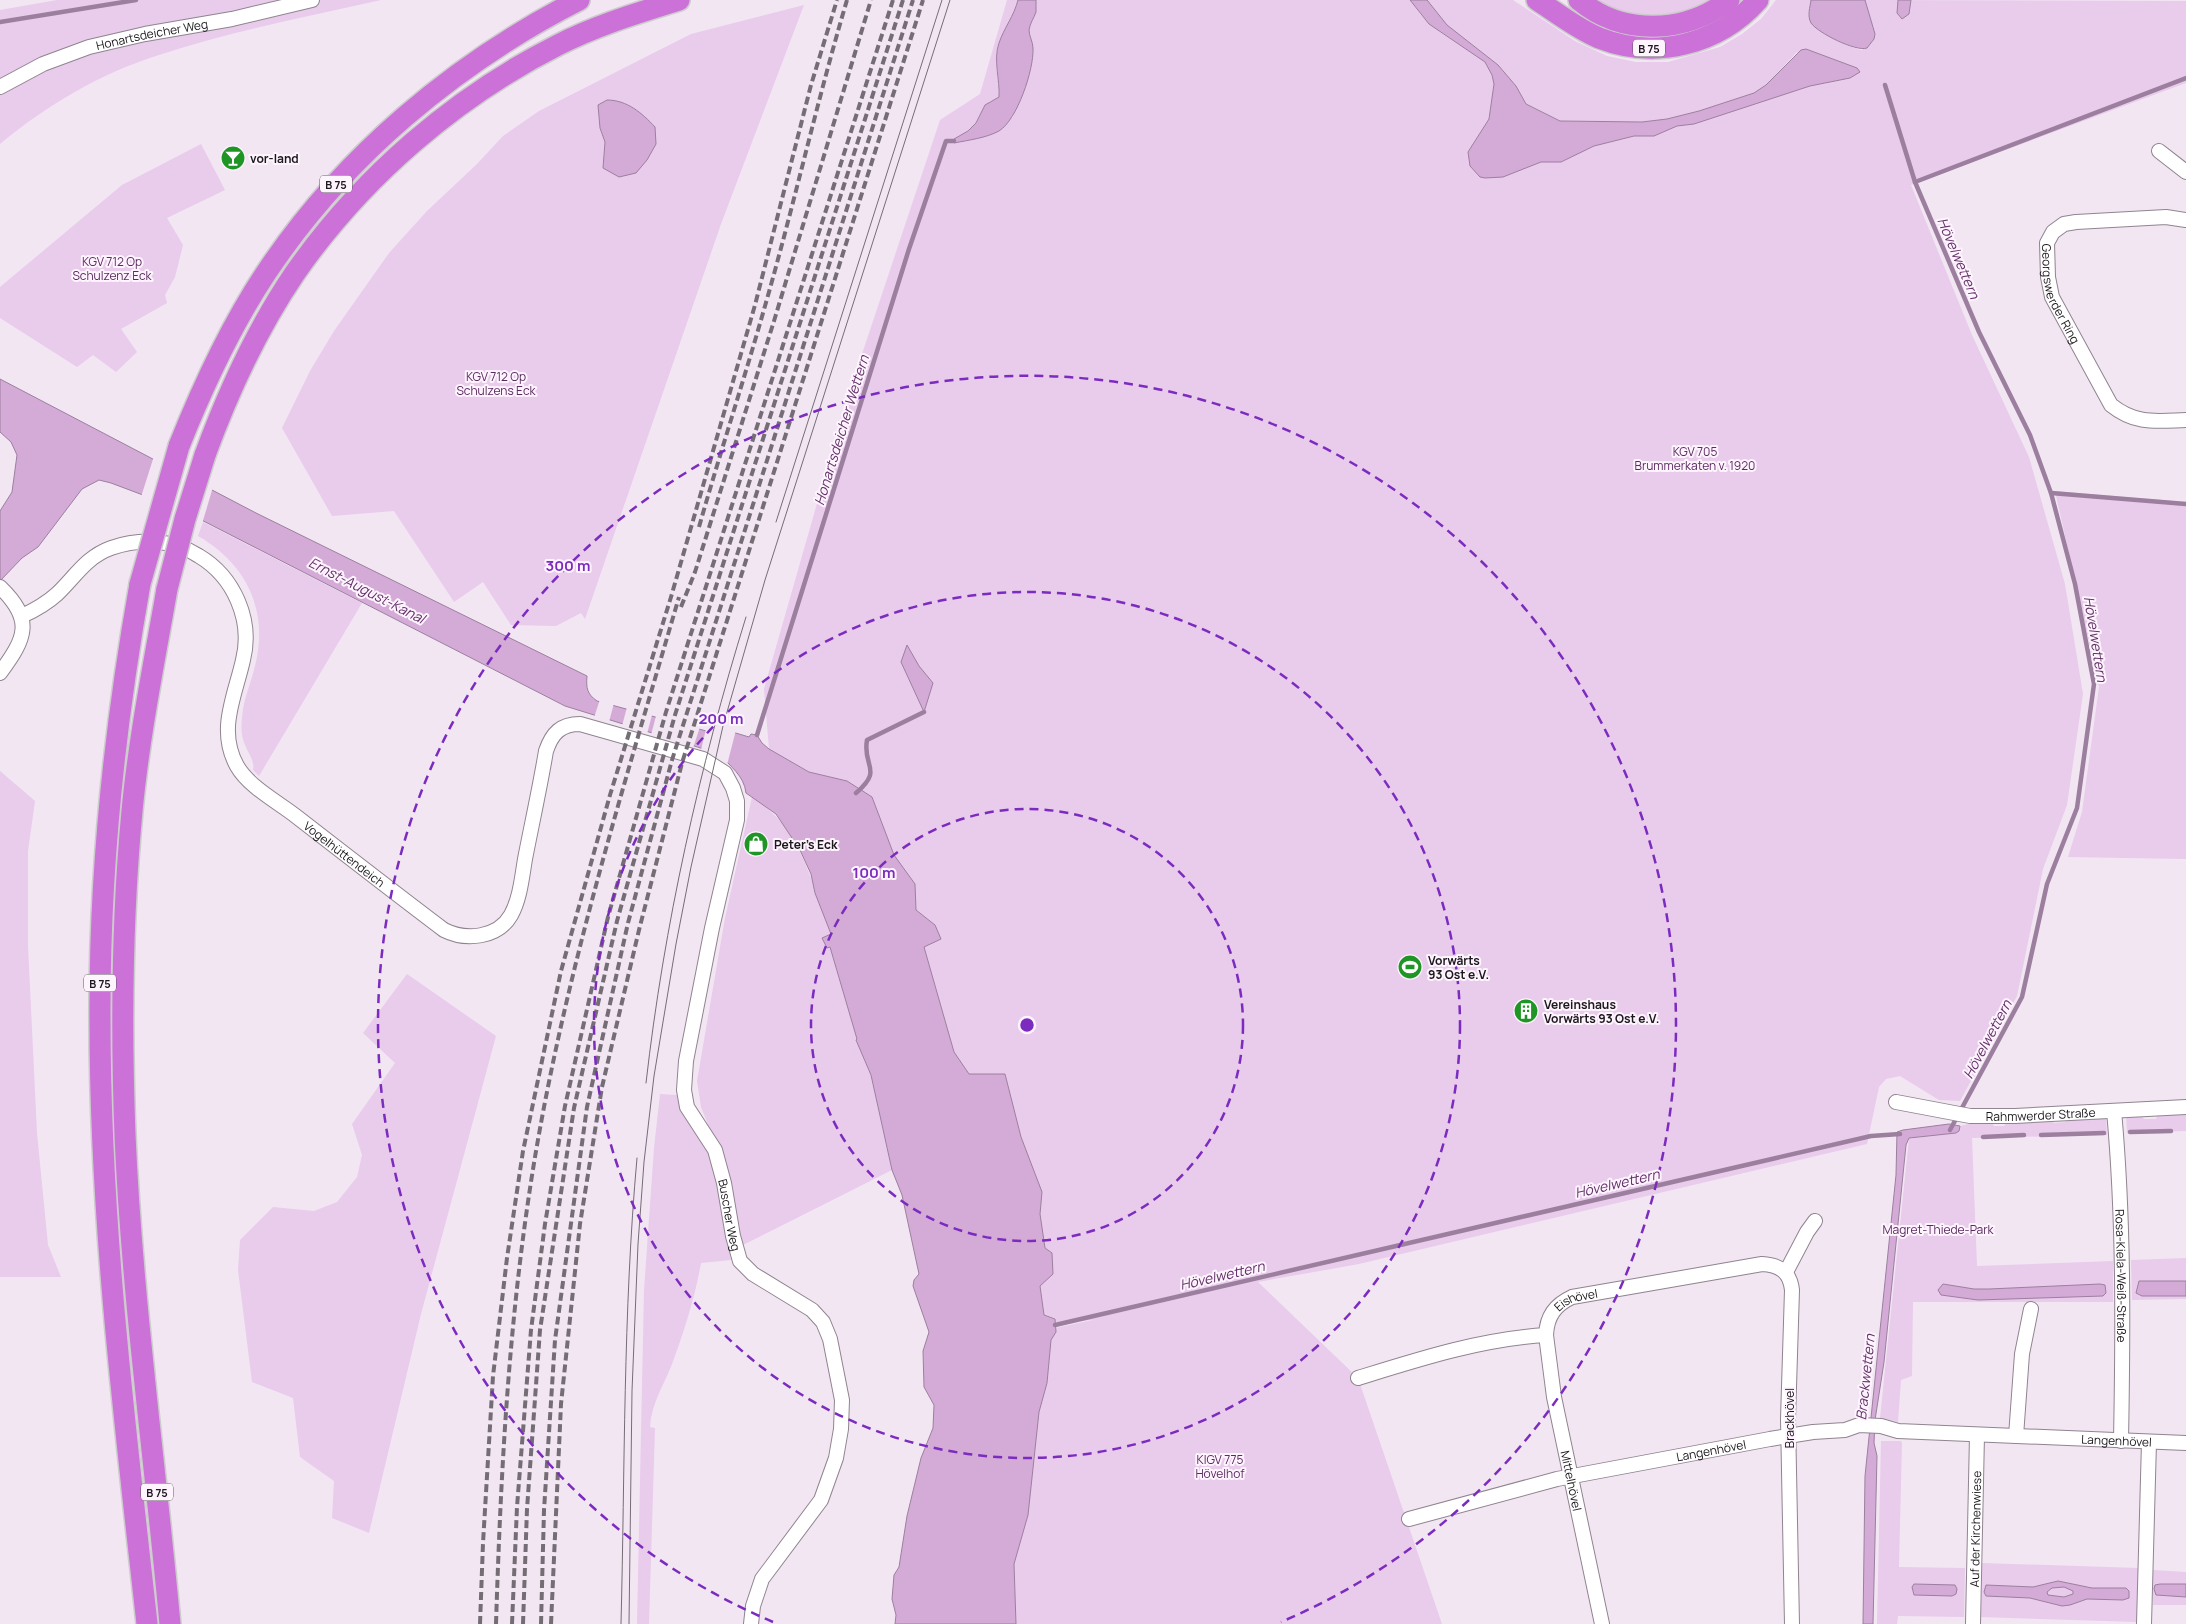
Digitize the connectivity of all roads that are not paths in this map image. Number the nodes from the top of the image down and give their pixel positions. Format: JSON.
{"nodes":[{"id":1,"x":312,"y":0,"type":"edge"},
{"id":2,"x":579,"y":0,"type":"edge"},
{"id":3,"x":679,"y":0,"type":"edge"},
{"id":4,"x":1537,"y":0,"type":"edge"},
{"id":5,"x":1579,"y":0,"type":"edge"},
{"id":6,"x":1729,"y":0,"type":"edge"},
{"id":7,"x":1758,"y":0,"type":"edge"},
{"id":8,"x":0,"y":87,"type":"edge"},
{"id":9,"x":2159,"y":151,"type":"dead end"},
{"id":10,"x":2186,"y":172,"type":"edge"},
{"id":11,"x":2186,"y":220,"type":"edge"},
{"id":12,"x":2186,"y":420,"type":"edge"},
{"id":13,"x":0,"y":587,"type":"edge"},
{"id":14,"x":22,"y":616,"type":"junction"},
{"id":15,"x":0,"y":673,"type":"edge"},
{"id":16,"x":738,"y":810,"type":"joint"},
{"id":17,"x":1896,"y":1102,"type":"dead end"},
{"id":18,"x":2186,"y":1107,"type":"edge"},
{"id":19,"x":2114,"y":1111,"type":"junction"},
{"id":20,"x":1815,"y":1221,"type":"dead end"},
{"id":21,"x":1786,"y":1272,"type":"junction"},
{"id":22,"x":2031,"y":1309,"type":"dead end"},
{"id":23,"x":1546,"y":1335,"type":"junction"},
{"id":24,"x":1358,"y":1378,"type":"dead end"},
{"id":25,"x":1977,"y":1435,"type":"junction"},
{"id":26,"x":1788,"y":1436,"type":"junction"},
{"id":27,"x":2016,"y":1436,"type":"junction"},
{"id":28,"x":2121,"y":1441,"type":"junction"},
{"id":29,"x":2149,"y":1442,"type":"junction"},
{"id":30,"x":2186,"y":1444,"type":"edge"},
{"id":31,"x":1571,"y":1476,"type":"junction"},
{"id":32,"x":1409,"y":1519,"type":"dead end"},
{"id":33,"x":147,"y":1624,"type":"edge"},
{"id":34,"x":170,"y":1624,"type":"edge"},
{"id":35,"x":751,"y":1624,"type":"edge"},
{"id":36,"x":1602,"y":1624,"type":"edge"},
{"id":37,"x":1792,"y":1624,"type":"edge"},
{"id":38,"x":1974,"y":1624,"type":"edge"},
{"id":39,"x":2144,"y":1624,"type":"edge"}],
"edges":[{"from":1,"to":8,"type":"street","name":"Honartsdeicher Weg"},
{"from":2,"to":33,"type":"highway","number":"B 75","bridge":true},
{"from":3,"to":34,"type":"highway","number":"B 75","bridge":true},
{"from":4,"to":7,"type":"highway","number":"B 75"},
{"from":5,"to":6,"type":"highway","number":"B 75"},
{"from":9,"to":10,"type":"street"},
{"from":11,"to":12,"type":"street","name":"Georgswerder Ring"},
{"from":13,"to":14,"type":"street"},
{"from":14,"to":15,"type":"street"},
{"from":14,"to":16,"type":"street","name":"Vogelhüttendeich"},
{"from":16,"to":35,"type":"street","name":"Buscher Weg"},
{"from":17,"to":19,"type":"street","name":"Rahmwerder Straße"},
{"from":18,"to":19,"type":"street","name":"Rahmwerder Straße"},
{"from":19,"to":28,"type":"street","name":"Rosa-Kiela-Weiß-Straße"},
{"from":20,"to":21,"type":"street"},
{"from":21,"to":23,"type":"street","name":"Eishövel"},
{"from":21,"to":26,"type":"street","name":"Brackhövel"},
{"from":22,"to":27,"type":"street"},
{"from":23,"to":24,"type":"street"},
{"from":23,"to":31,"type":"street","name":"Mittelhövel"},
{"from":25,"to":26,"type":"street","name":"Langenhövel"},
{"from":25,"to":27,"type":"street","name":"Langenhövel"},
{"from":25,"to":38,"type":"street","name":"Auf der Kirchenwiese"},
{"from":26,"to":31,"type":"street","name":"Langenhövel"},
{"from":26,"to":37,"type":"street","name":"Brackhövel"},
{"from":27,"to":28,"type":"street","name":"Langenhövel"},
{"from":28,"to":29,"type":"street","name":"Langenhövel"},
{"from":29,"to":30,"type":"street","name":"Langenhövel"},
{"from":29,"to":39,"type":"street"},
{"from":31,"to":32,"type":"street","name":"Langenhövel"},
{"from":31,"to":36,"type":"street","name":"Mittelhövel"}]}
